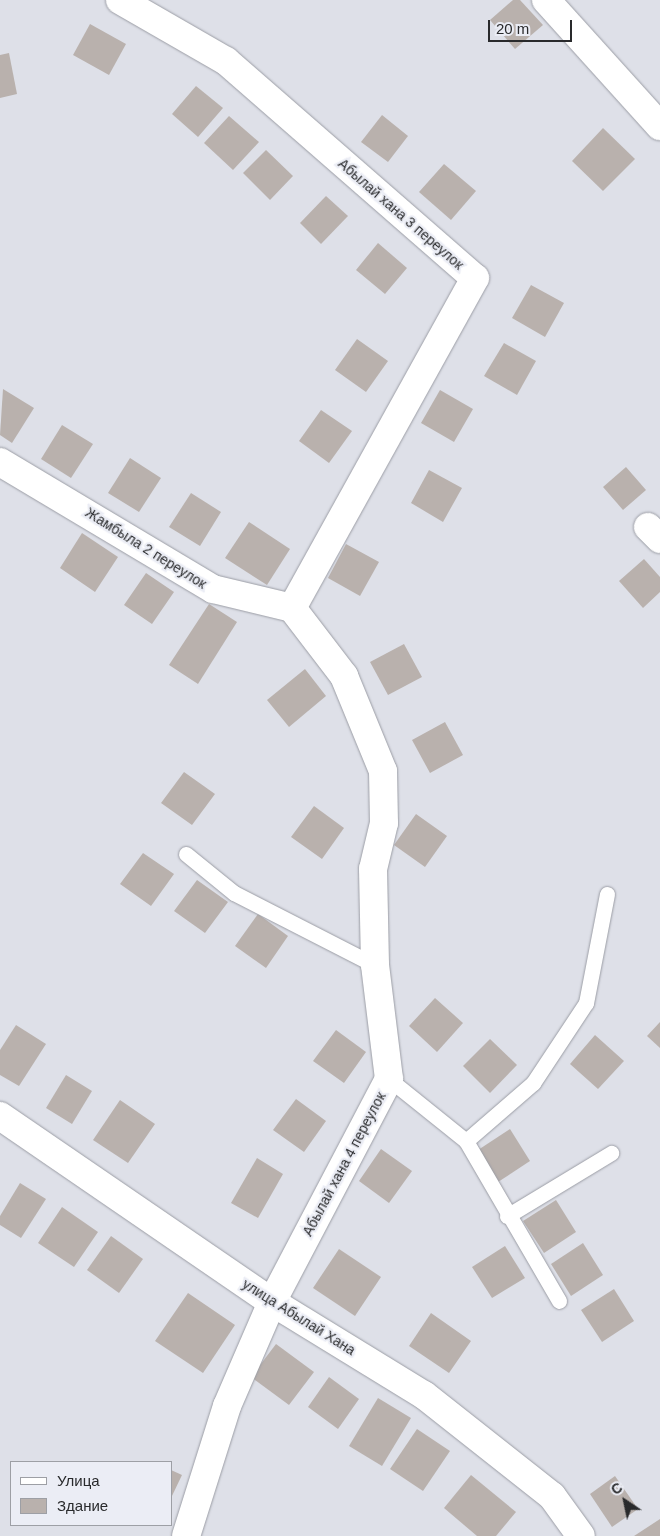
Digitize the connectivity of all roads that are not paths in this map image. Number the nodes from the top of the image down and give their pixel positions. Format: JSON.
{"nodes":[{"id":1,"x":120,"y":0,"type":"edge"},
{"id":2,"x":546,"y":0,"type":"edge"},
{"id":3,"x":660,"y":126,"type":"edge"},
{"id":4,"x":0,"y":462,"type":"edge"},
{"id":5,"x":292,"y":608,"type":"junction"},
{"id":6,"x":186,"y":854,"type":"dead end"},
{"id":7,"x":607,"y":894,"type":"dead end"},
{"id":8,"x":375,"y":965,"type":"junction"},
{"id":9,"x":389,"y":1080,"type":"junction"},
{"id":10,"x":0,"y":1116,"type":"edge"},
{"id":11,"x":466,"y":1142,"type":"junction"},
{"id":12,"x":611,"y":1153,"type":"dead end"},
{"id":13,"x":507,"y":1216,"type":"junction"},
{"id":14,"x":559,"y":1301,"type":"dead end"},
{"id":15,"x":272,"y":1302,"type":"junction"},
{"id":16,"x":186,"y":1536,"type":"edge"},
{"id":17,"x":581,"y":1536,"type":"edge"}],
"edges":[{"from":1,"to":5,"type":"street","name":"Абылай хана 3 переулок"},
{"from":2,"to":3,"type":"street"},
{"from":4,"to":5,"type":"street","name":"Жамбыла 2 переулок"},
{"from":5,"to":8,"type":"street","name":"Абылай хана 4 переулок"},
{"from":6,"to":8,"type":"lane"},
{"from":7,"to":11,"type":"lane"},
{"from":8,"to":9,"type":"street","name":"Абылай хана 4 переулок"},
{"from":9,"to":11,"type":"lane"},
{"from":9,"to":15,"type":"street","name":"Абылай хана 4 переулок"},
{"from":10,"to":15,"type":"street","name":"улица Абылай Хана"},
{"from":11,"to":13,"type":"lane"},
{"from":12,"to":13,"type":"lane"},
{"from":13,"to":14,"type":"lane"},
{"from":15,"to":16,"type":"street","name":"Абылай хана 4 переулок"},
{"from":15,"to":17,"type":"street","name":"улица Абылай Хана"}]}
